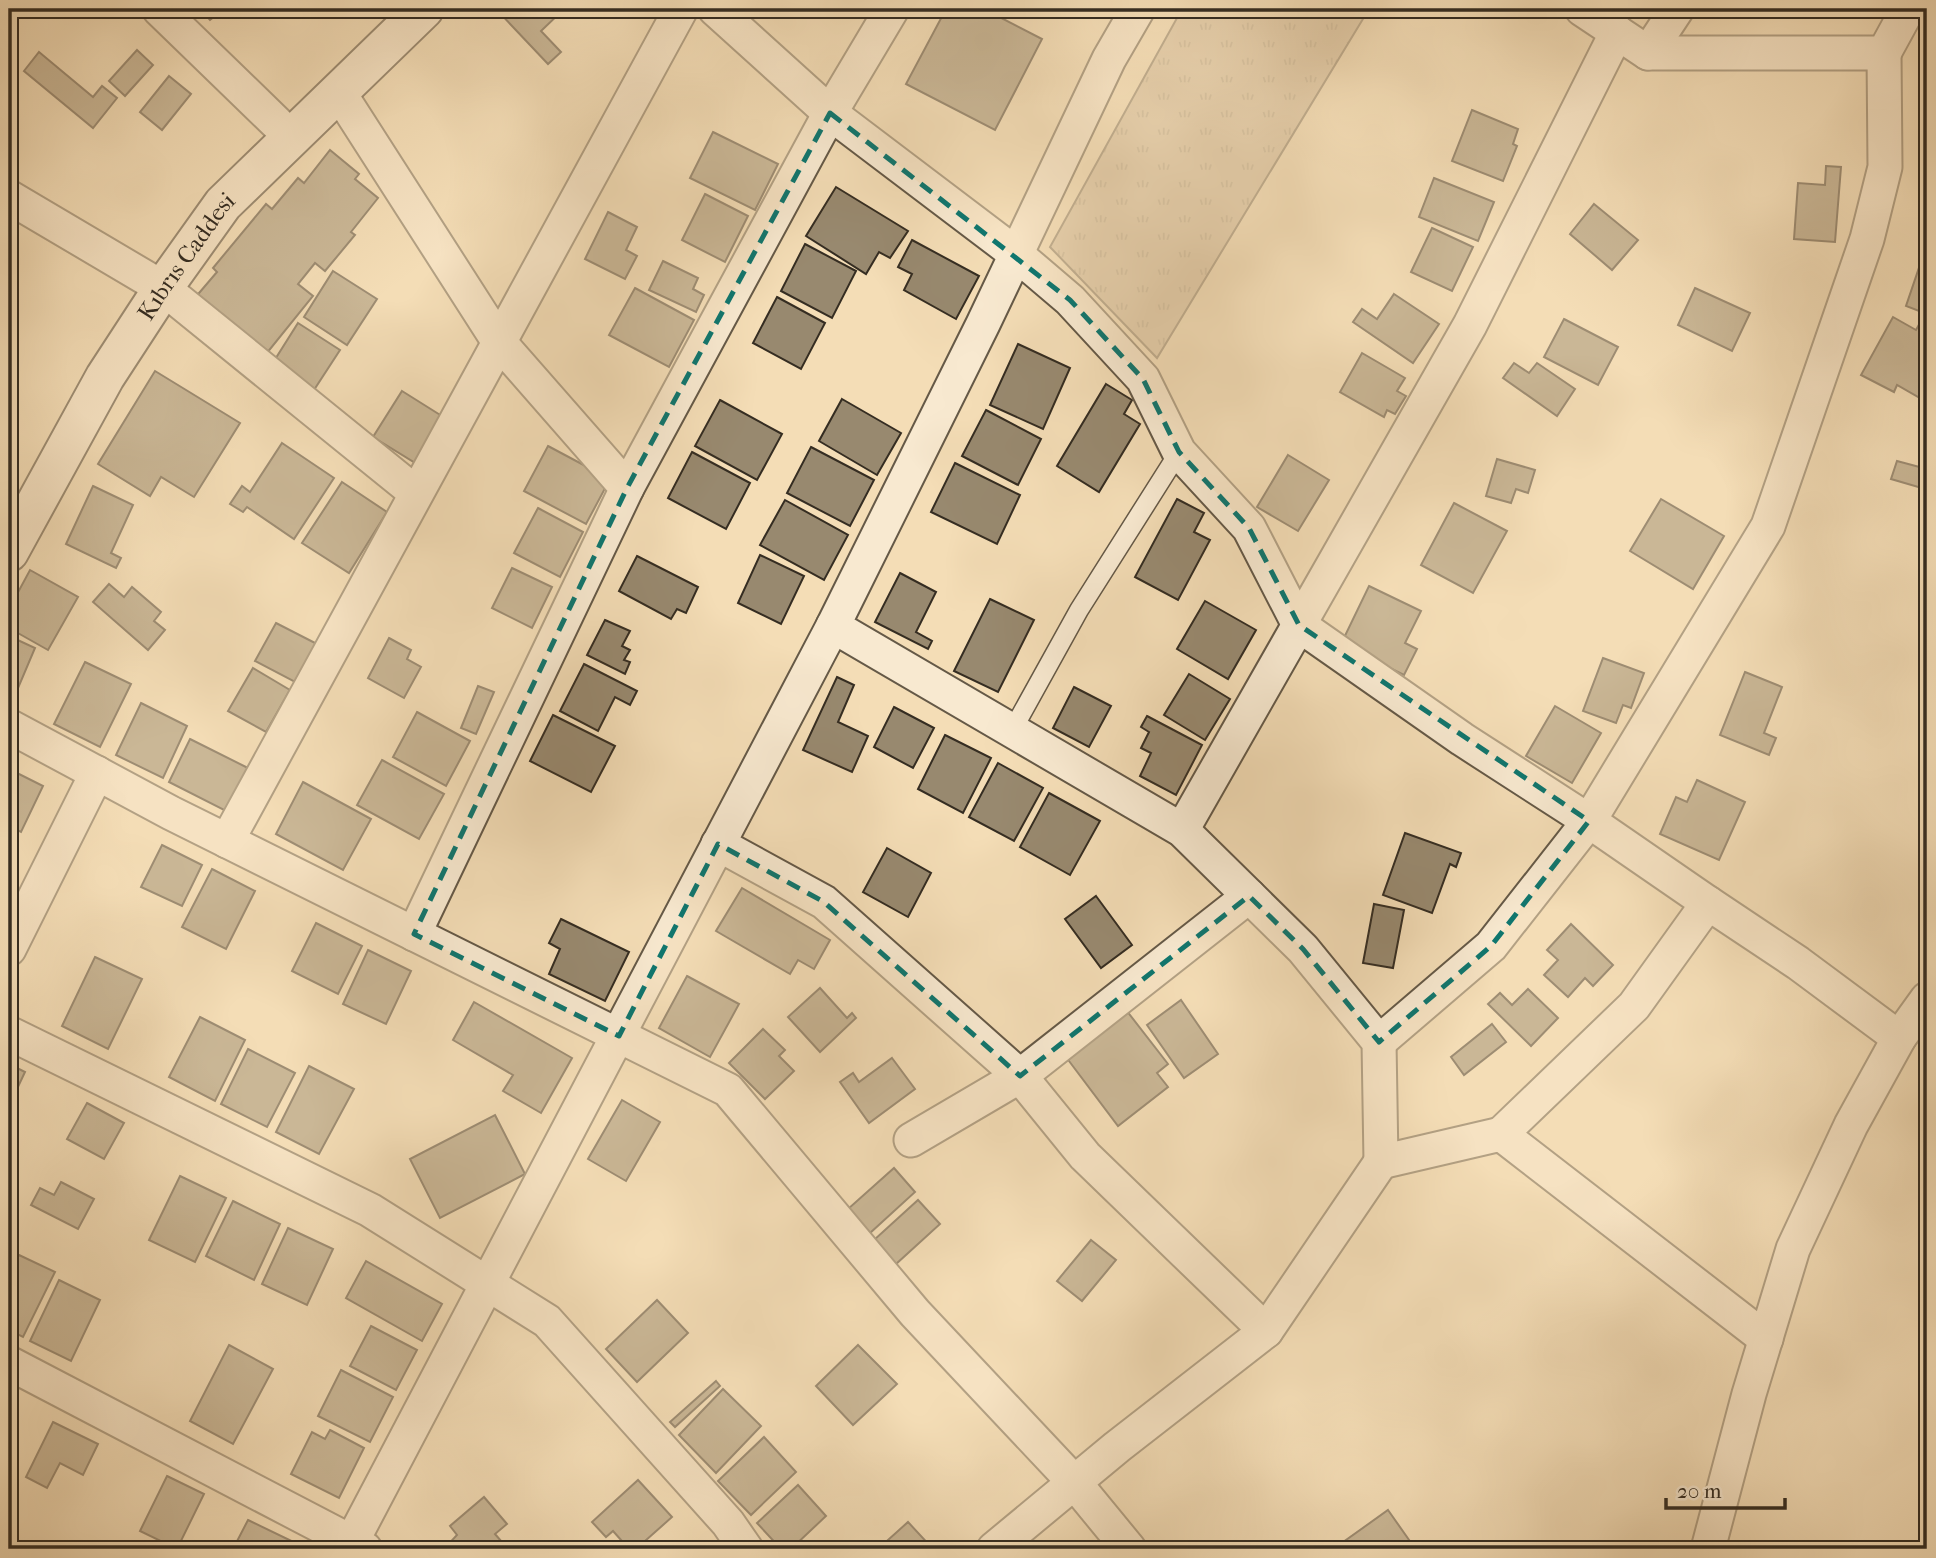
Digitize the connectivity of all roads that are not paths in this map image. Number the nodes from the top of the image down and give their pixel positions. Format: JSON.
{"nodes":[{"id":1,"x":159,"y":9,"type":"edge"},
{"id":2,"x":424,"y":9,"type":"edge"},
{"id":3,"x":681,"y":9,"type":"edge"},
{"id":4,"x":715,"y":9,"type":"edge"},
{"id":5,"x":892,"y":9,"type":"edge"},
{"id":6,"x":1138,"y":9,"type":"edge"},
{"id":7,"x":1582,"y":9,"type":"edge"},
{"id":8,"x":1677,"y":9,"type":"edge"},
{"id":9,"x":1908,"y":9,"type":"edge"},
{"id":10,"x":1617,"y":32,"type":"junction"},
{"id":11,"x":1648,"y":53,"type":"junction"},
{"id":12,"x":1884,"y":53,"type":"junction"},
{"id":13,"x":338,"y":91,"type":"junction"},
{"id":14,"x":831,"y":113,"type":"junction"},
{"id":15,"x":290,"y":136,"type":"junction"},
{"id":16,"x":9,"y":197,"type":"edge"},
{"id":17,"x":1016,"y":254,"type":"junction"},
{"id":18,"x":163,"y":288,"type":"junction"},
{"id":19,"x":499,"y":342,"type":"junction"},
{"id":20,"x":1179,"y":452,"type":"junction"},
{"id":21,"x":627,"y":488,"type":"junction"},
{"id":22,"x":416,"y":493,"type":"junction"},
{"id":23,"x":9,"y":552,"type":"edge"},
{"id":24,"x":1299,"y":625,"type":"junction"},
{"id":25,"x":833,"y":626,"type":"junction"},
{"id":26,"x":9,"y":726,"type":"edge"},
{"id":27,"x":1013,"y":731,"type":"junction"},
{"id":28,"x":97,"y":774,"type":"junction"},
{"id":29,"x":1589,"y":821,"type":"junction"},
{"id":30,"x":1182,"y":830,"type":"junction"},
{"id":31,"x":227,"y":841,"type":"junction"},
{"id":32,"x":718,"y":844,"type":"junction"},
{"id":33,"x":1249,"y":896,"type":"junction"},
{"id":34,"x":1708,"y":903,"type":"junction"},
{"id":35,"x":414,"y":934,"type":"junction"},
{"id":36,"x":9,"y":949,"type":"edge"},
{"id":37,"x":1927,"y":999,"type":"edge"},
{"id":38,"x":9,"y":1033,"type":"edge"},
{"id":39,"x":619,"y":1036,"type":"junction"},
{"id":40,"x":1899,"y":1038,"type":"junction"},
{"id":41,"x":1379,"y":1042,"type":"junction"},
{"id":42,"x":1020,"y":1076,"type":"junction"},
{"id":43,"x":1501,"y":1134,"type":"junction"},
{"id":44,"x":911,"y":1140,"type":"dead end"},
{"id":45,"x":1381,"y":1161,"type":"junction"},
{"id":46,"x":485,"y":1283,"type":"junction"},
{"id":47,"x":1266,"y":1331,"type":"junction"},
{"id":48,"x":1766,"y":1339,"type":"junction"},
{"id":49,"x":9,"y":1363,"type":"edge"},
{"id":50,"x":1074,"y":1482,"type":"junction"},
{"id":51,"x":355,"y":1547,"type":"edge"},
{"id":52,"x":746,"y":1549,"type":"edge"},
{"id":53,"x":993,"y":1549,"type":"edge"},
{"id":54,"x":1129,"y":1549,"type":"edge"},
{"id":55,"x":1708,"y":1549,"type":"edge"}],
"edges":[{"from":1,"to":15,"type":"street"},
{"from":2,"to":13,"type":"main road","name":"Kıbrıs Caddesi"},
{"from":3,"to":19,"type":"street"},
{"from":4,"to":14,"type":"street"},
{"from":5,"to":14,"type":"street"},
{"from":6,"to":17,"type":"street"},
{"from":7,"to":10,"type":"street"},
{"from":8,"to":11,"type":"street"},
{"from":9,"to":12,"type":"street"},
{"from":10,"to":11,"type":"street"},
{"from":10,"to":24,"type":"street"},
{"from":11,"to":12,"type":"street"},
{"from":12,"to":29,"type":"street"},
{"from":13,"to":15,"type":"main road","name":"Kıbrıs Caddesi"},
{"from":13,"to":19,"type":"street"},
{"from":14,"to":17,"type":"street"},
{"from":14,"to":21,"type":"street"},
{"from":15,"to":18,"type":"main road","name":"Kıbrıs Caddesi"},
{"from":16,"to":18,"type":"street"},
{"from":17,"to":20,"type":"street"},
{"from":17,"to":25,"type":"street"},
{"from":18,"to":22,"type":"street"},
{"from":18,"to":23,"type":"main road","name":"Kıbrıs Caddesi"},
{"from":19,"to":21,"type":"street"},
{"from":19,"to":22,"type":"street"},
{"from":20,"to":24,"type":"street"},
{"from":20,"to":27,"type":"lane"},
{"from":21,"to":35,"type":"street"},
{"from":22,"to":31,"type":"street"},
{"from":24,"to":29,"type":"street"},
{"from":24,"to":30,"type":"street"},
{"from":25,"to":27,"type":"street"},
{"from":25,"to":32,"type":"street"},
{"from":26,"to":28,"type":"street"},
{"from":27,"to":30,"type":"street"},
{"from":28,"to":31,"type":"street"},
{"from":28,"to":36,"type":"street"},
{"from":29,"to":34,"type":"street"},
{"from":29,"to":41,"type":"street"},
{"from":30,"to":33,"type":"street"},
{"from":31,"to":35,"type":"street"},
{"from":32,"to":39,"type":"street"},
{"from":32,"to":42,"type":"street"},
{"from":33,"to":41,"type":"street"},
{"from":33,"to":42,"type":"street"},
{"from":34,"to":40,"type":"street"},
{"from":34,"to":43,"type":"street"},
{"from":35,"to":39,"type":"street"},
{"from":37,"to":40,"type":"street"},
{"from":38,"to":46,"type":"street"},
{"from":39,"to":46,"type":"street"},
{"from":39,"to":50,"type":"street"},
{"from":40,"to":48,"type":"street"},
{"from":41,"to":45,"type":"street"},
{"from":42,"to":44,"type":"street"},
{"from":42,"to":47,"type":"street"},
{"from":43,"to":45,"type":"street"},
{"from":43,"to":48,"type":"street"},
{"from":45,"to":47,"type":"street"},
{"from":46,"to":51,"type":"street"},
{"from":46,"to":52,"type":"street"},
{"from":47,"to":50,"type":"street"},
{"from":48,"to":55,"type":"street"},
{"from":49,"to":51,"type":"street"},
{"from":50,"to":53,"type":"street"},
{"from":50,"to":54,"type":"street"}]}
